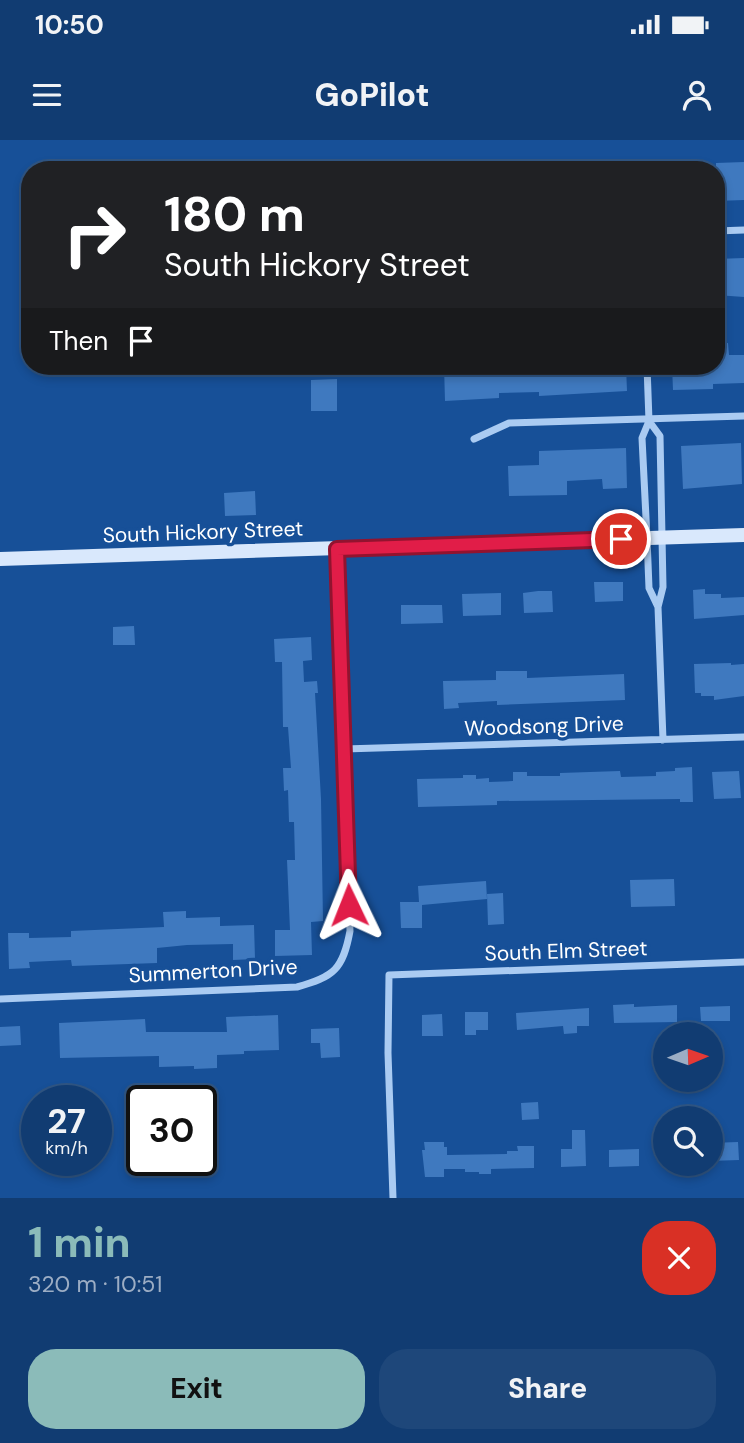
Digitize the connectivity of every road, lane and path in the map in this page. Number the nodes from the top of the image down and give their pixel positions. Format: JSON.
{"nodes":[{"id":1,"x":744,"y":230,"type":"edge"},
{"id":2,"x":725,"y":231,"type":"edge"},
{"id":3,"x":647,"y":375,"type":"edge"},
{"id":4,"x":744,"y":416,"type":"edge"},
{"id":5,"x":649,"y":421,"type":"junction"},
{"id":6,"x":474,"y":439,"type":"dead end"},
{"id":7,"x":744,"y":535,"type":"edge"},
{"id":8,"x":647,"y":538,"type":"junction"},
{"id":9,"x":663,"y":538,"type":"junction"},
{"id":10,"x":337,"y":549,"type":"junction"},
{"id":11,"x":0,"y":559,"type":"edge"},
{"id":12,"x":658,"y":607,"type":"junction"},
{"id":13,"x":744,"y":737,"type":"edge"},
{"id":14,"x":663,"y":740,"type":"junction"},
{"id":15,"x":344,"y":749,"type":"junction"},
{"id":16,"x":744,"y":962,"type":"edge"},
{"id":17,"x":0,"y":999,"type":"edge"},
{"id":18,"x":393,"y":1198,"type":"edge"}],
"edges":[{"from":1,"to":2,"type":"street"},
{"from":3,"to":5,"type":"street"},
{"from":4,"to":5,"type":"street"},
{"from":5,"to":6,"type":"street"},
{"from":5,"to":8,"type":"street"},
{"from":5,"to":9,"type":"street"},
{"from":7,"to":9,"type":"street","name":"South Hickory Street"},
{"from":8,"to":9,"type":"street","name":"South Hickory Street"},
{"from":8,"to":10,"type":"street","name":"South Hickory Street"},
{"from":8,"to":12,"type":"street"},
{"from":9,"to":12,"type":"street"},
{"from":10,"to":11,"type":"street","name":"South Hickory Street"},
{"from":10,"to":15,"type":"street","name":"Summerton Drive"},
{"from":12,"to":14,"type":"street"},
{"from":13,"to":14,"type":"street","name":"Woodsong Drive"},
{"from":14,"to":15,"type":"street","name":"Woodsong Drive"},
{"from":15,"to":17,"type":"street","name":"Summerton Drive"},
{"from":16,"to":18,"type":"street","name":"South Elm Street"}]}
